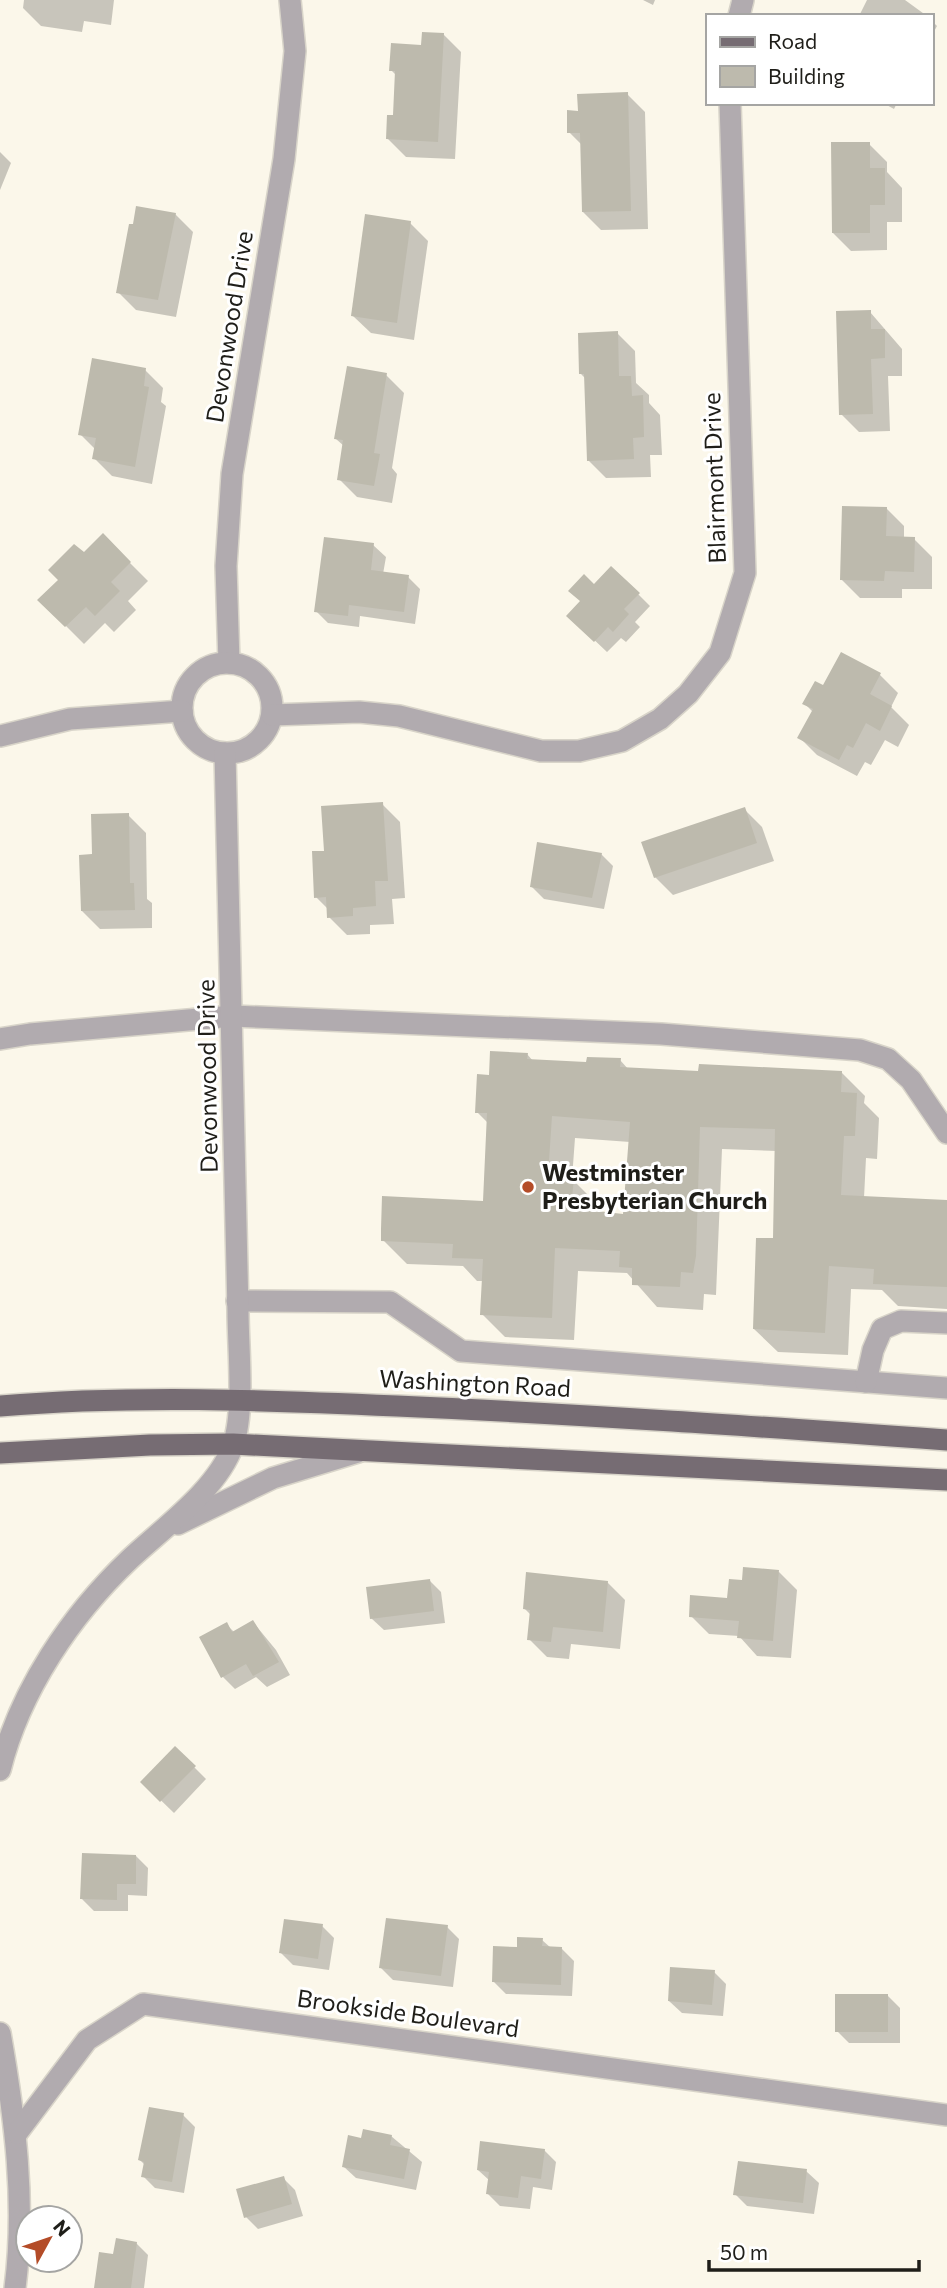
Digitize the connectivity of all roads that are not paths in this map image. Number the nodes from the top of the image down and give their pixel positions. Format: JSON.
{"nodes":[{"id":1,"x":290,"y":0,"type":"edge"},
{"id":2,"x":730,"y":105,"type":"edge"},
{"id":3,"x":229,"y":663,"type":"junction"},
{"id":4,"x":182,"y":711,"type":"junction"},
{"id":5,"x":272,"y":715,"type":"junction"},
{"id":6,"x":0,"y":736,"type":"edge"},
{"id":7,"x":225,"y":753,"type":"junction"},
{"id":8,"x":233,"y":1016,"type":"junction"},
{"id":9,"x":0,"y":1039,"type":"edge"},
{"id":10,"x":947,"y":1133,"type":"edge"},
{"id":11,"x":237,"y":1301,"type":"junction"},
{"id":12,"x":947,"y":1323,"type":"edge"},
{"id":13,"x":866,"y":1382,"type":"junction"},
{"id":14,"x":947,"y":1388,"type":"edge"},
{"id":15,"x":239,"y":1399,"type":"junction"},
{"id":16,"x":0,"y":1406,"type":"edge"},
{"id":17,"x":947,"y":1440,"type":"edge"},
{"id":18,"x":233,"y":1444,"type":"junction"},
{"id":19,"x":363,"y":1450,"type":"junction"},
{"id":20,"x":0,"y":1453,"type":"edge"},
{"id":21,"x":947,"y":1480,"type":"edge"},
{"id":22,"x":157,"y":1534,"type":"junction"},
{"id":23,"x":0,"y":1770,"type":"edge"},
{"id":24,"x":0,"y":2033,"type":"edge"},
{"id":25,"x":947,"y":2115,"type":"edge"},
{"id":26,"x":17,"y":2133,"type":"junction"},
{"id":27,"x":15,"y":2288,"type":"edge"}],
"edges":[{"from":1,"to":3,"type":"street","name":"Devonwood Drive"},
{"from":2,"to":5,"type":"street","name":"Blairmont Drive"},
{"from":3,"to":4,"type":"street"},
{"from":3,"to":5,"type":"street"},
{"from":4,"to":6,"type":"street"},
{"from":4,"to":7,"type":"street"},
{"from":5,"to":7,"type":"street"},
{"from":7,"to":8,"type":"street","name":"Devonwood Drive"},
{"from":8,"to":9,"type":"street"},
{"from":8,"to":10,"type":"street"},
{"from":8,"to":11,"type":"street","name":"Devonwood Drive"},
{"from":11,"to":13,"type":"street"},
{"from":11,"to":15,"type":"street","name":"Devonwood Drive"},
{"from":12,"to":13,"type":"street"},
{"from":13,"to":14,"type":"street"},
{"from":15,"to":16,"type":"main road","name":"Washington Road"},
{"from":15,"to":17,"type":"main road","name":"Washington Road"},
{"from":15,"to":18,"type":"street","name":"Devonwood Drive"},
{"from":18,"to":19,"type":"main road"},
{"from":18,"to":20,"type":"main road"},
{"from":18,"to":22,"type":"street"},
{"from":19,"to":21,"type":"main road"},
{"from":19,"to":22,"type":"street"},
{"from":22,"to":23,"type":"street"},
{"from":24,"to":26,"type":"street"},
{"from":25,"to":26,"type":"street","name":"Brookside Boulevard"},
{"from":26,"to":27,"type":"street"}]}
